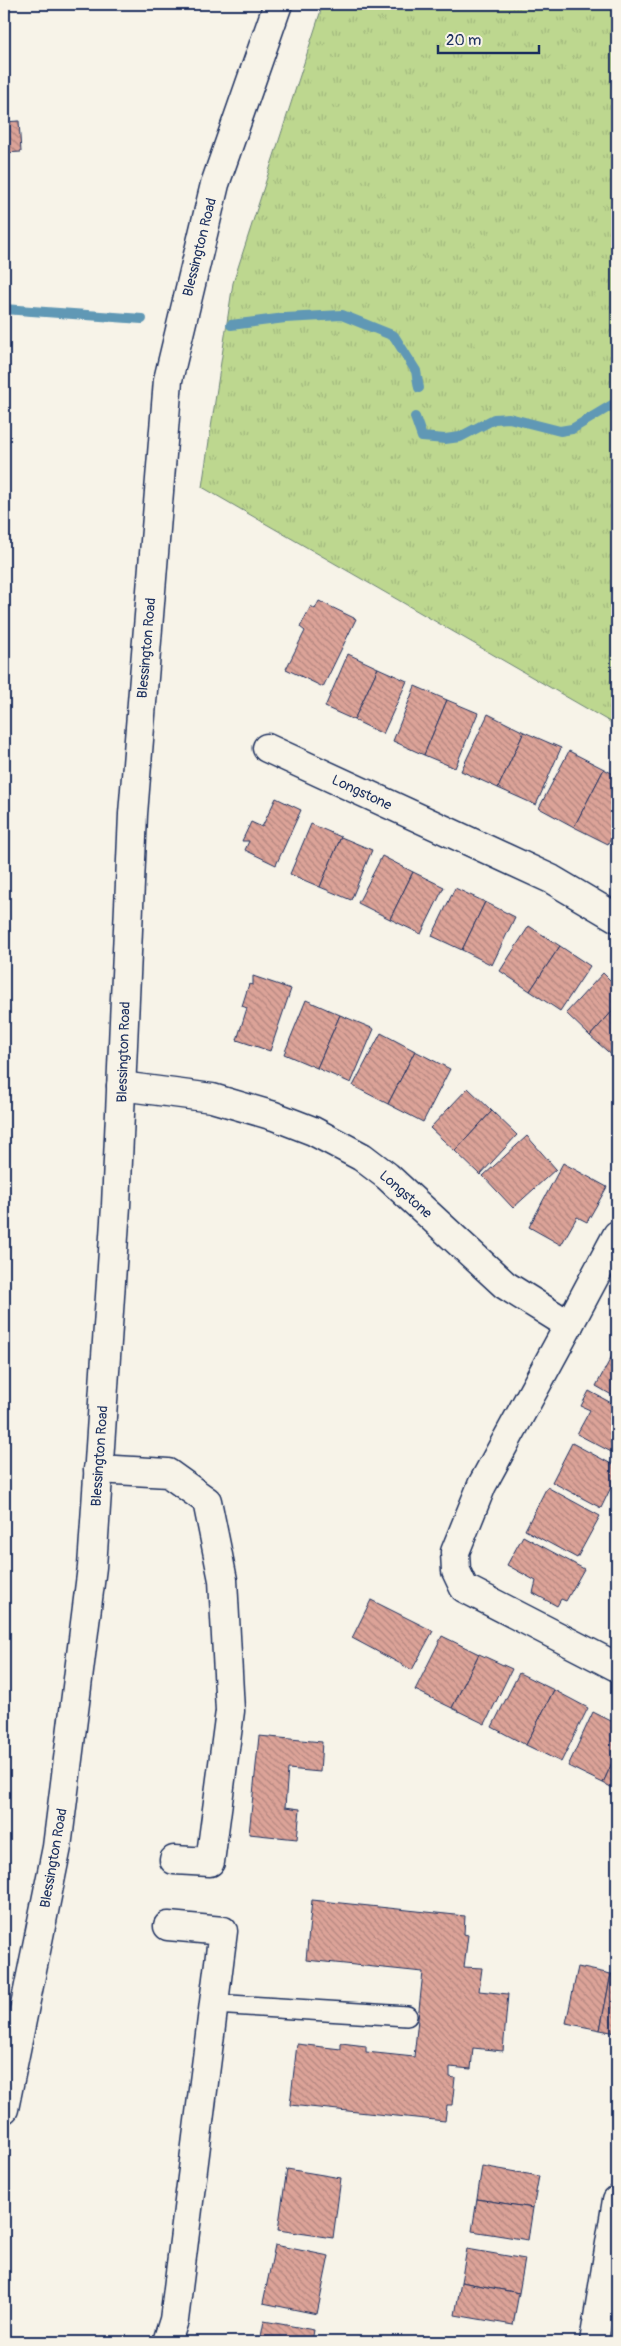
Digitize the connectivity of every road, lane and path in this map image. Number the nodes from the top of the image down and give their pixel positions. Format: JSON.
{"nodes":[{"id":1,"x":278,"y":4,"type":"edge"},
{"id":2,"x":267,"y":748,"type":"dead end"},
{"id":3,"x":617,"y":918,"type":"edge"},
{"id":4,"x":121,"y":1086,"type":"junction"},
{"id":5,"x":617,"y":1235,"type":"edge"},
{"id":6,"x":568,"y":1325,"type":"junction"},
{"id":7,"x":98,"y":1469,"type":"junction"},
{"id":8,"x":617,"y":1667,"type":"edge"},
{"id":9,"x":174,"y":1860,"type":"dead end"},
{"id":10,"x":168,"y":1926,"type":"dead end"},
{"id":11,"x":214,"y":2004,"type":"junction"},
{"id":12,"x":407,"y":2016,"type":"dead end"},
{"id":13,"x":4,"y":2109,"type":"edge"},
{"id":14,"x":617,"y":2200,"type":"edge"},
{"id":15,"x":167,"y":2342,"type":"edge"},
{"id":16,"x":594,"y":2342,"type":"edge"}],
"edges":[{"from":1,"to":4,"type":"street","name":"Blessington Road"},
{"from":2,"to":3,"type":"street","name":"Longstone"},
{"from":4,"to":6,"type":"street","name":"Longstone"},
{"from":4,"to":7,"type":"street","name":"Blessington Road"},
{"from":5,"to":6,"type":"street"},
{"from":6,"to":8,"type":"street"},
{"from":7,"to":9,"type":"street"},
{"from":7,"to":13,"type":"street","name":"Blessington Road"},
{"from":10,"to":11,"type":"street"},
{"from":11,"to":12,"type":"lane"},
{"from":11,"to":15,"type":"street"},
{"from":14,"to":16,"type":"street"}]}
